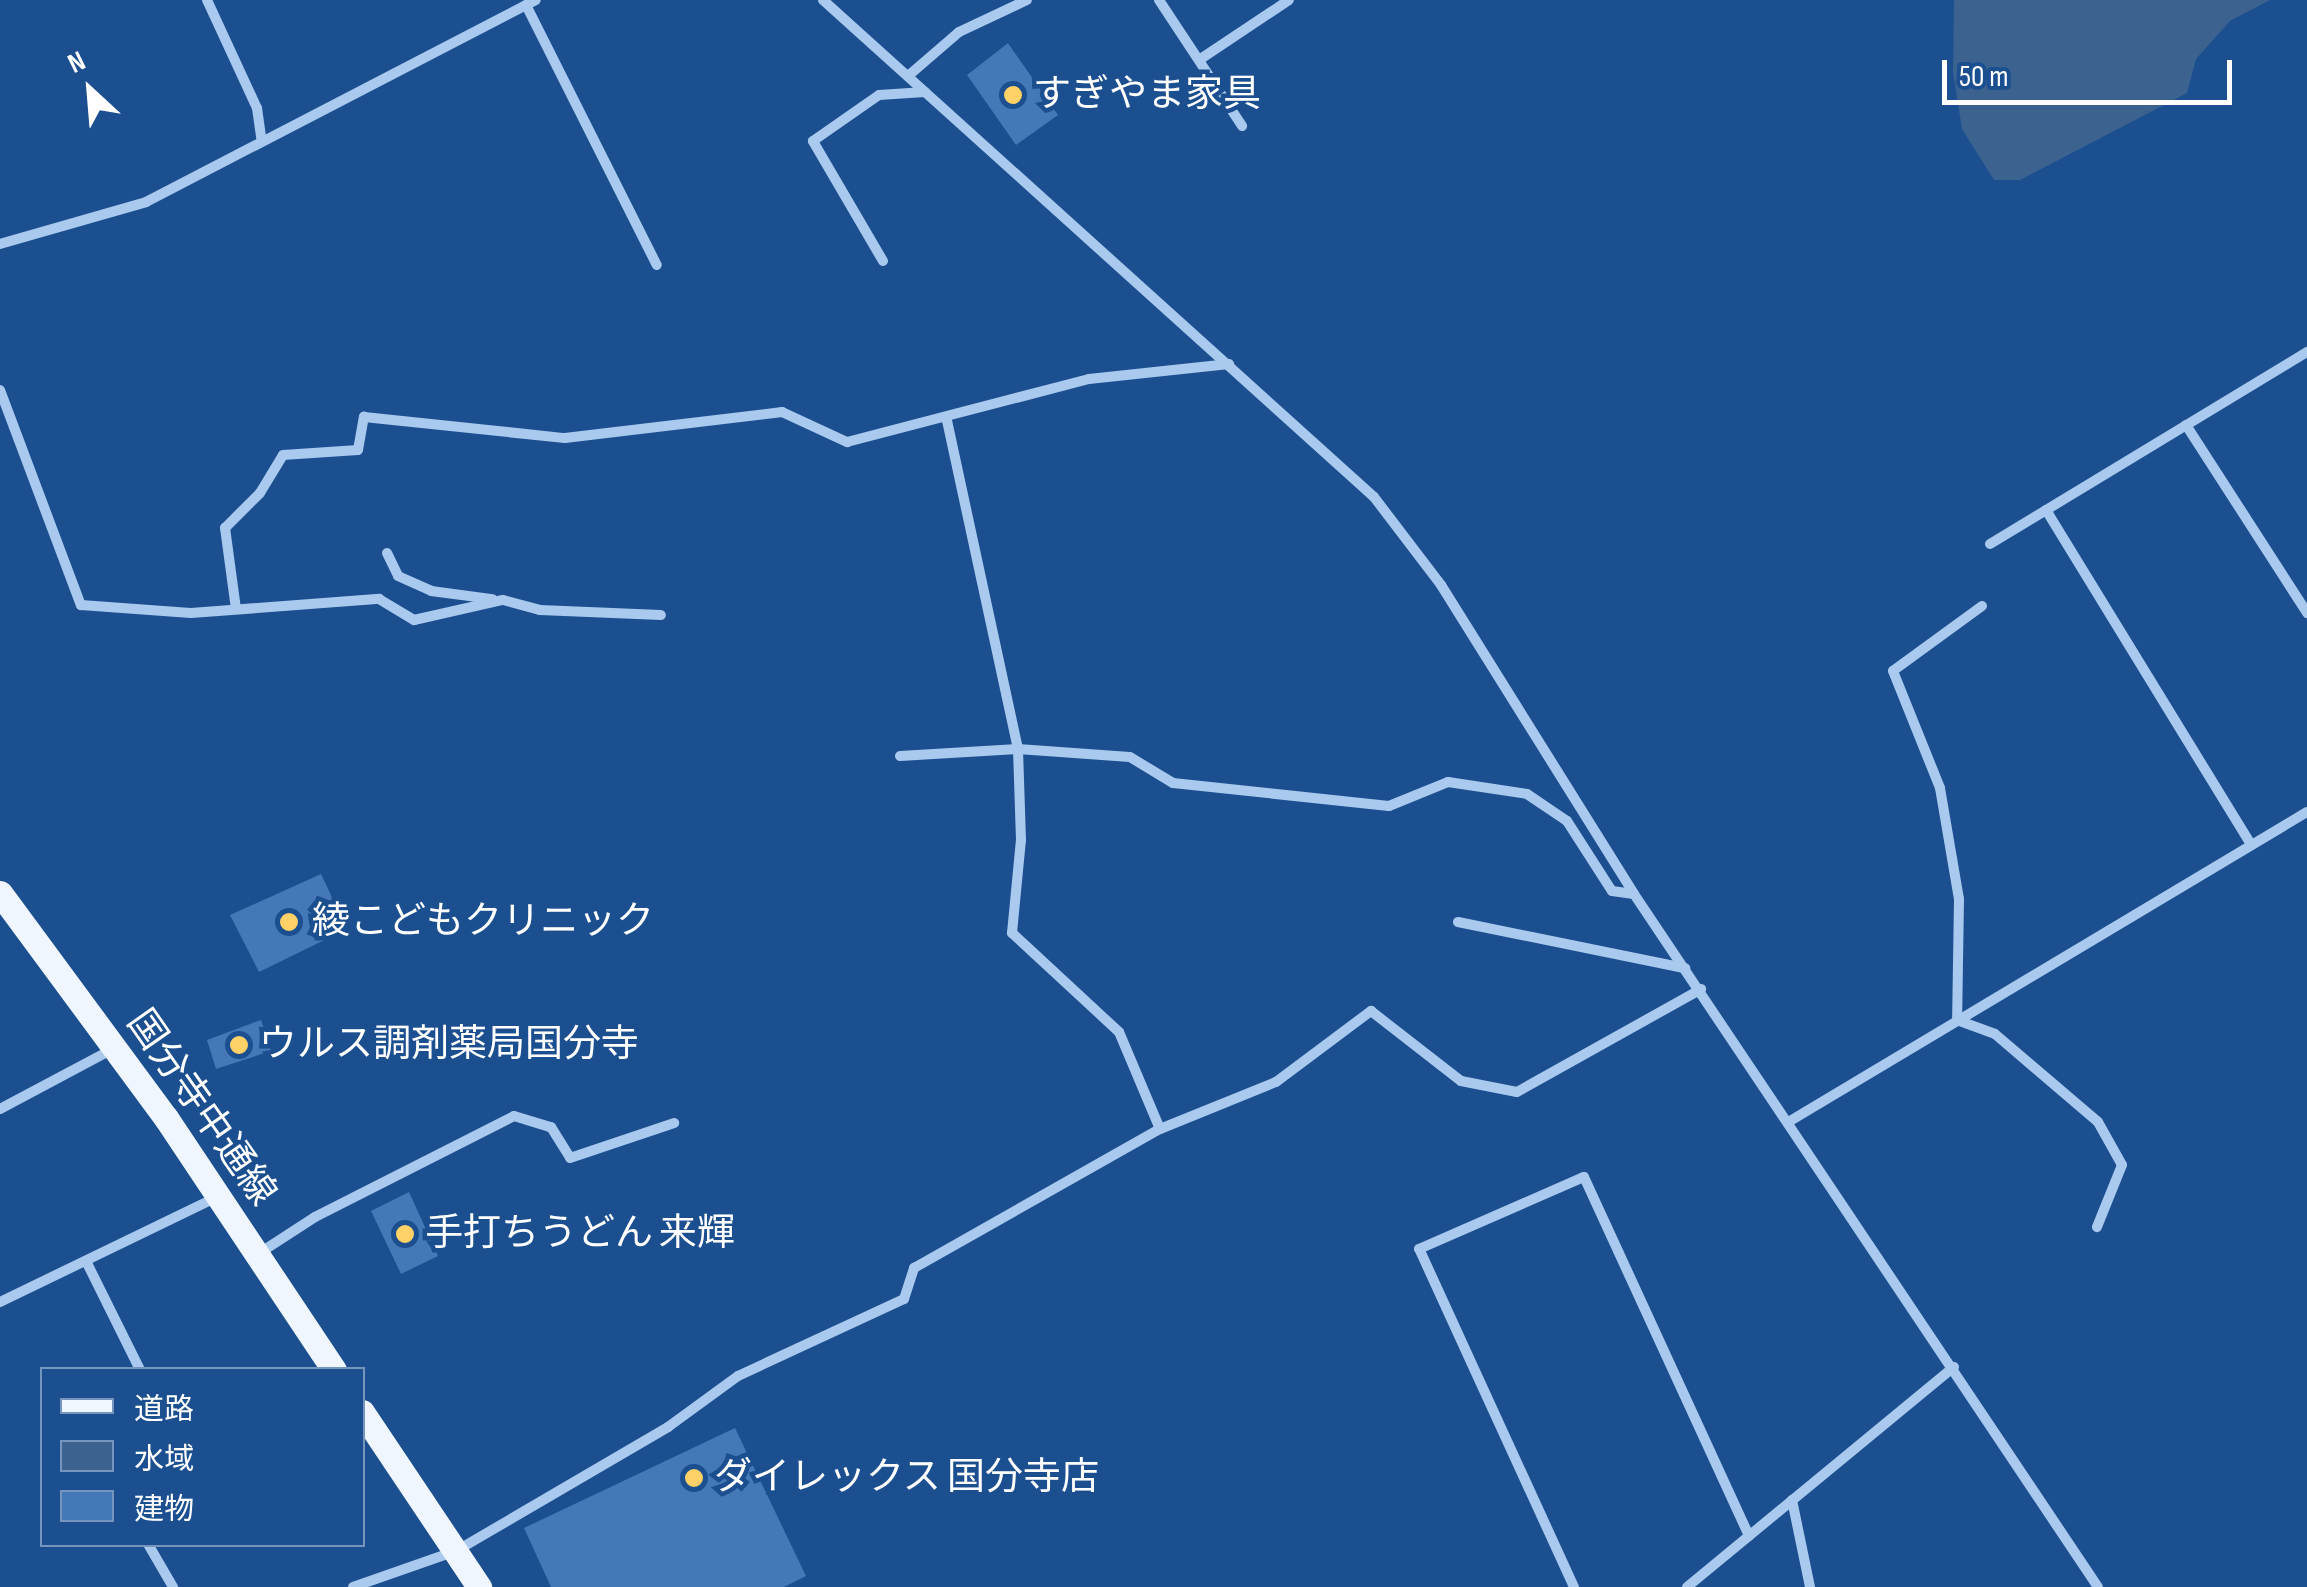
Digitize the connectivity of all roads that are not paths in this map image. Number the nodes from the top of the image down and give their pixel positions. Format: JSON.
{"nodes":[{"id":1,"x":207,"y":0,"type":"edge"},
{"id":2,"x":823,"y":0,"type":"edge"},
{"id":3,"x":1026,"y":0,"type":"edge"},
{"id":4,"x":1159,"y":0,"type":"edge"},
{"id":5,"x":1289,"y":0,"type":"edge"},
{"id":6,"x":531,"y":3,"type":"edge"},
{"id":7,"x":1199,"y":60,"type":"junction"},
{"id":8,"x":908,"y":76,"type":"junction"},
{"id":9,"x":925,"y":92,"type":"junction"},
{"id":10,"x":1242,"y":126,"type":"dead end"},
{"id":11,"x":262,"y":142,"type":"junction"},
{"id":12,"x":0,"y":244,"type":"edge"},
{"id":13,"x":883,"y":261,"type":"dead end"},
{"id":14,"x":657,"y":265,"type":"dead end"},
{"id":15,"x":2307,"y":352,"type":"edge"},
{"id":16,"x":1230,"y":364,"type":"junction"},
{"id":17,"x":0,"y":390,"type":"edge"},
{"id":18,"x":946,"y":417,"type":"junction"},
{"id":19,"x":2186,"y":425,"type":"junction"},
{"id":20,"x":2046,"y":510,"type":"junction"},
{"id":21,"x":1990,"y":544,"type":"dead end"},
{"id":22,"x":387,"y":553,"type":"dead end"},
{"id":23,"x":503,"y":600,"type":"junction"},
{"id":24,"x":1982,"y":606,"type":"dead end"},
{"id":25,"x":236,"y":609,"type":"junction"},
{"id":26,"x":2307,"y":613,"type":"edge"},
{"id":27,"x":661,"y":615,"type":"dead end"},
{"id":28,"x":1018,"y":748,"type":"junction"},
{"id":29,"x":900,"y":756,"type":"dead end"},
{"id":30,"x":2307,"y":812,"type":"edge"},
{"id":31,"x":2251,"y":844,"type":"junction"},
{"id":32,"x":0,"y":894,"type":"edge"},
{"id":33,"x":1634,"y":894,"type":"junction"},
{"id":34,"x":1458,"y":922,"type":"dead end"},
{"id":35,"x":1686,"y":968,"type":"junction"},
{"id":36,"x":1701,"y":989,"type":"junction"},
{"id":37,"x":1957,"y":1020,"type":"junction"},
{"id":38,"x":114,"y":1048,"type":"junction"},
{"id":39,"x":0,"y":1109,"type":"edge"},
{"id":40,"x":1790,"y":1121,"type":"junction"},
{"id":41,"x":674,"y":1123,"type":"dead end"},
{"id":42,"x":1160,"y":1128,"type":"junction"},
{"id":43,"x":218,"y":1197,"type":"junction"},
{"id":44,"x":2097,"y":1227,"type":"dead end"},
{"id":45,"x":257,"y":1255,"type":"junction"},
{"id":46,"x":86,"y":1261,"type":"junction"},
{"id":47,"x":0,"y":1302,"type":"edge"},
{"id":48,"x":139,"y":1367,"type":"edge"},
{"id":49,"x":332,"y":1367,"type":"edge"},
{"id":50,"x":1954,"y":1367,"type":"junction"},
{"id":51,"x":365,"y":1416,"type":"edge"},
{"id":52,"x":1792,"y":1500,"type":"junction"},
{"id":53,"x":1749,"y":1536,"type":"junction"},
{"id":54,"x":150,"y":1547,"type":"edge"},
{"id":55,"x":456,"y":1550,"type":"junction"},
{"id":56,"x":172,"y":1587,"type":"edge"},
{"id":57,"x":353,"y":1587,"type":"edge"},
{"id":58,"x":479,"y":1587,"type":"edge"},
{"id":59,"x":1574,"y":1587,"type":"edge"},
{"id":60,"x":1687,"y":1587,"type":"edge"},
{"id":61,"x":1810,"y":1587,"type":"edge"},
{"id":62,"x":2098,"y":1587,"type":"edge"}],
"edges":[{"from":1,"to":11,"type":"street"},
{"from":2,"to":8,"type":"street"},
{"from":3,"to":8,"type":"street"},
{"from":4,"to":7,"type":"street"},
{"from":5,"to":7,"type":"street"},
{"from":6,"to":11,"type":"street"},
{"from":6,"to":14,"type":"street"},
{"from":7,"to":10,"type":"street"},
{"from":8,"to":9,"type":"street"},
{"from":9,"to":13,"type":"street"},
{"from":9,"to":16,"type":"street"},
{"from":11,"to":12,"type":"street"},
{"from":15,"to":19,"type":"street"},
{"from":16,"to":18,"type":"street"},
{"from":16,"to":33,"type":"street"},
{"from":17,"to":25,"type":"street"},
{"from":18,"to":25,"type":"street"},
{"from":18,"to":28,"type":"street"},
{"from":19,"to":20,"type":"street"},
{"from":19,"to":26,"type":"street"},
{"from":20,"to":21,"type":"street"},
{"from":20,"to":31,"type":"street"},
{"from":22,"to":23,"type":"street"},
{"from":23,"to":25,"type":"street"},
{"from":23,"to":27,"type":"street"},
{"from":24,"to":37,"type":"street"},
{"from":28,"to":29,"type":"street"},
{"from":28,"to":33,"type":"street"},
{"from":28,"to":42,"type":"street"},
{"from":30,"to":31,"type":"street"},
{"from":31,"to":37,"type":"street"},
{"from":32,"to":38,"type":"main road","name":"国分寺中通線"},
{"from":33,"to":35,"type":"street"},
{"from":34,"to":35,"type":"street"},
{"from":35,"to":36,"type":"street"},
{"from":36,"to":40,"type":"street"},
{"from":36,"to":42,"type":"street"},
{"from":37,"to":40,"type":"street"},
{"from":37,"to":44,"type":"street"},
{"from":38,"to":39,"type":"street"},
{"from":38,"to":43,"type":"main road","name":"国分寺中通線"},
{"from":40,"to":50,"type":"street"},
{"from":41,"to":45,"type":"street"},
{"from":42,"to":55,"type":"street"},
{"from":43,"to":45,"type":"main road","name":"国分寺中通線"},
{"from":43,"to":46,"type":"street"},
{"from":45,"to":49,"type":"main road","name":"国分寺中通線"},
{"from":46,"to":47,"type":"street"},
{"from":46,"to":48,"type":"street"},
{"from":50,"to":52,"type":"street"},
{"from":50,"to":62,"type":"street"},
{"from":51,"to":55,"type":"main road"},
{"from":52,"to":53,"type":"street"},
{"from":52,"to":61,"type":"street"},
{"from":53,"to":59,"type":"street"},
{"from":53,"to":60,"type":"street"},
{"from":54,"to":56,"type":"street"},
{"from":55,"to":57,"type":"street"},
{"from":55,"to":58,"type":"main road"}]}
